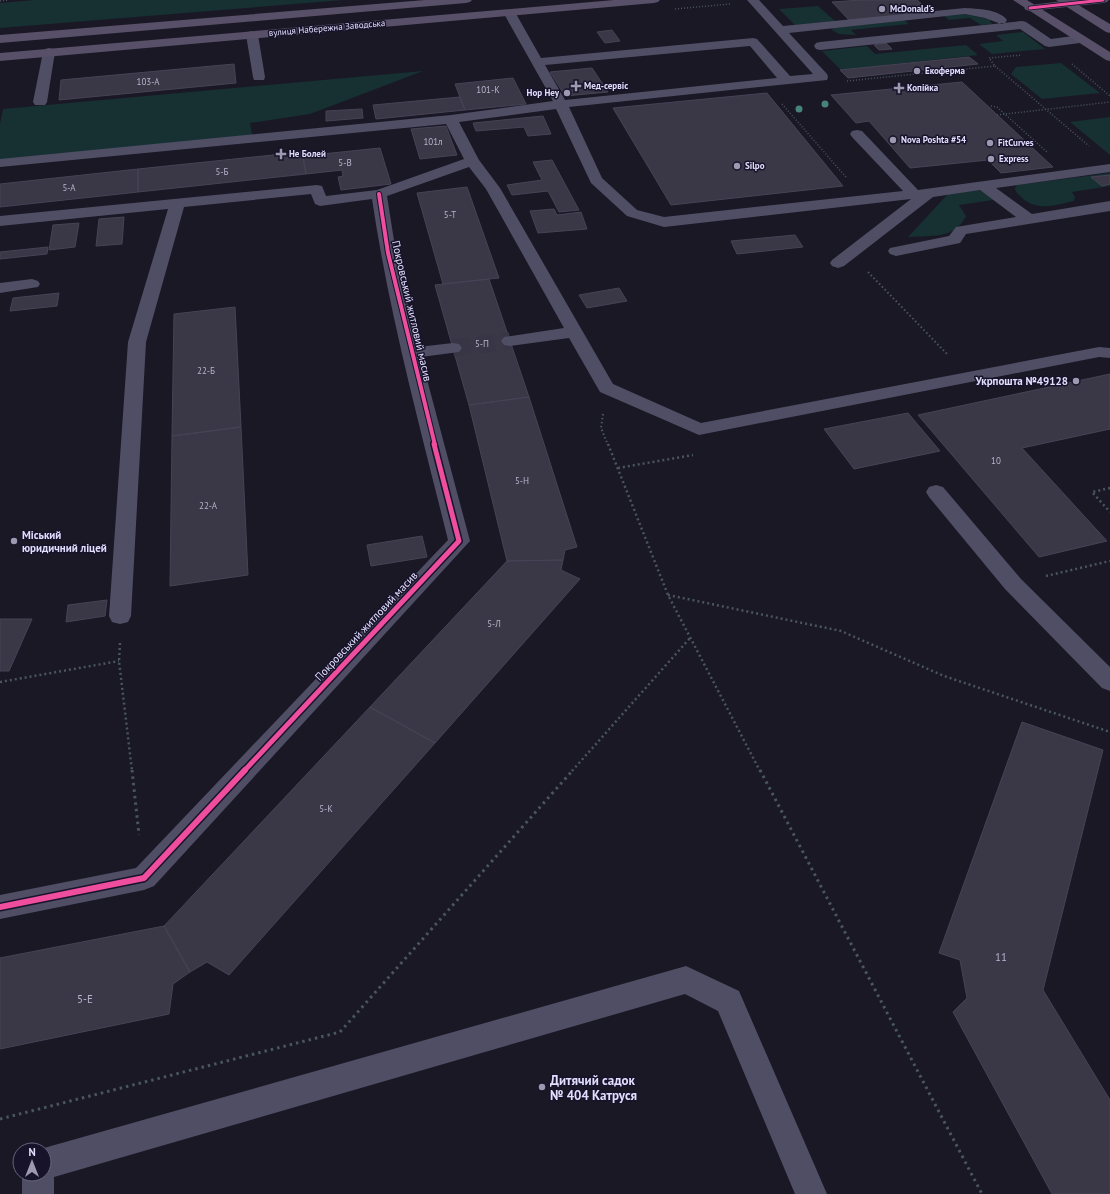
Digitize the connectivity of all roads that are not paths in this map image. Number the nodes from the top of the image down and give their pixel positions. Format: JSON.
{"nodes":[{"id":1,"x":466,"y":0,"type":"edge"},
{"id":2,"x":654,"y":0,"type":"edge"},
{"id":3,"x":753,"y":0,"type":"edge"},
{"id":4,"x":1018,"y":0,"type":"edge"},
{"id":5,"x":1103,"y":0,"type":"edge"},
{"id":6,"x":1065,"y":2,"type":"edge"},
{"id":7,"x":1030,"y":8,"type":"junction"},
{"id":8,"x":509,"y":12,"type":"junction"},
{"id":9,"x":907,"y":17,"type":"junction"},
{"id":10,"x":1001,"y":20,"type":"dead end"},
{"id":11,"x":1110,"y":29,"type":"edge"},
{"id":12,"x":780,"y":30,"type":"junction"},
{"id":13,"x":252,"y":35,"type":"junction"},
{"id":14,"x":928,"y":35,"type":"junction"},
{"id":15,"x":0,"y":39,"type":"edge"},
{"id":16,"x":1080,"y":39,"type":"junction"},
{"id":17,"x":820,"y":46,"type":"dead end"},
{"id":18,"x":49,"y":52,"type":"junction"},
{"id":19,"x":0,"y":57,"type":"edge"},
{"id":20,"x":1110,"y":57,"type":"edge"},
{"id":21,"x":537,"y":62,"type":"junction"},
{"id":22,"x":259,"y":77,"type":"dead end"},
{"id":23,"x":786,"y":80,"type":"junction"},
{"id":24,"x":40,"y":102,"type":"dead end"},
{"id":25,"x":561,"y":104,"type":"junction"},
{"id":26,"x":452,"y":119,"type":"junction"},
{"id":27,"x":857,"y":134,"type":"dead end"},
{"id":28,"x":472,"y":161,"type":"junction"},
{"id":29,"x":0,"y":163,"type":"edge"},
{"id":30,"x":1110,"y":168,"type":"edge"},
{"id":31,"x":983,"y":186,"type":"junction"},
{"id":32,"x":379,"y":194,"type":"junction"},
{"id":33,"x":922,"y":194,"type":"junction"},
{"id":34,"x":177,"y":204,"type":"junction"},
{"id":35,"x":1110,"y":206,"type":"edge"},
{"id":36,"x":1029,"y":219,"type":"junction"},
{"id":37,"x":0,"y":221,"type":"edge"},
{"id":38,"x":896,"y":251,"type":"dead end"},
{"id":39,"x":838,"y":263,"type":"dead end"},
{"id":40,"x":32,"y":284,"type":"dead end"},
{"id":41,"x":0,"y":288,"type":"edge"},
{"id":42,"x":575,"y":332,"type":"junction"},
{"id":43,"x":510,"y":341,"type":"tunnel mouth"},
{"id":44,"x":453,"y":348,"type":"tunnel mouth"},
{"id":45,"x":411,"y":353,"type":"junction"},
{"id":46,"x":1110,"y":354,"type":"edge"},
{"id":47,"x":936,"y":492,"type":"dead end"},
{"id":48,"x":120,"y":616,"type":"road end"},
{"id":49,"x":1110,"y":682,"type":"edge"},
{"id":50,"x":0,"y":908,"type":"edge"},
{"id":51,"x":52,"y":1162,"type":"edge"},
{"id":52,"x":38,"y":1182,"type":"edge"},
{"id":53,"x":38,"y":1194,"type":"edge"},
{"id":54,"x":811,"y":1194,"type":"edge"}],
"edges":[{"from":1,"to":15,"type":"main road","name":"вулиця Набережна Заводська"},
{"from":2,"to":8,"type":"main road","name":"вулиця Набережна Заводська"},
{"from":3,"to":12,"type":"street"},
{"from":4,"to":7,"type":"main road"},
{"from":5,"to":6,"type":"street"},
{"from":6,"to":7,"type":"street"},
{"from":6,"to":11,"type":"main road"},
{"from":7,"to":16,"type":"main road"},
{"from":8,"to":13,"type":"main road","name":"вулиця Набережна Заводська"},
{"from":8,"to":21,"type":"street"},
{"from":9,"to":10,"type":"street"},
{"from":9,"to":12,"type":"street"},
{"from":9,"to":14,"type":"street"},
{"from":12,"to":23,"type":"street"},
{"from":13,"to":18,"type":"main road","name":"вулиця Набережна Заводська"},
{"from":13,"to":22,"type":"street"},
{"from":14,"to":16,"type":"street"},
{"from":14,"to":17,"type":"street"},
{"from":16,"to":20,"type":"main road"},
{"from":18,"to":19,"type":"main road","name":"вулиця Набережна Заводська"},
{"from":18,"to":24,"type":"street"},
{"from":21,"to":23,"type":"street"},
{"from":21,"to":25,"type":"street"},
{"from":23,"to":25,"type":"street"},
{"from":25,"to":26,"type":"street"},
{"from":25,"to":33,"type":"street"},
{"from":26,"to":28,"type":"street"},
{"from":26,"to":29,"type":"street"},
{"from":27,"to":33,"type":"street"},
{"from":28,"to":32,"type":"street"},
{"from":28,"to":42,"type":"street"},
{"from":30,"to":31,"type":"street"},
{"from":31,"to":33,"type":"street"},
{"from":31,"to":36,"type":"street"},
{"from":32,"to":34,"type":"street"},
{"from":32,"to":45,"type":"street","name":"Покровський житловий масив"},
{"from":33,"to":39,"type":"street"},
{"from":34,"to":37,"type":"street"},
{"from":34,"to":48,"type":"street"},
{"from":35,"to":36,"type":"street"},
{"from":36,"to":38,"type":"street"},
{"from":40,"to":41,"type":"street"},
{"from":42,"to":43,"type":"street"},
{"from":42,"to":46,"type":"street"},
{"from":44,"to":45,"type":"street"},
{"from":45,"to":50,"type":"street","name":"Покровський житловий масив"},
{"from":47,"to":49,"type":"street"},
{"from":51,"to":54,"type":"street"},
{"from":52,"to":53,"type":"street"}]}
